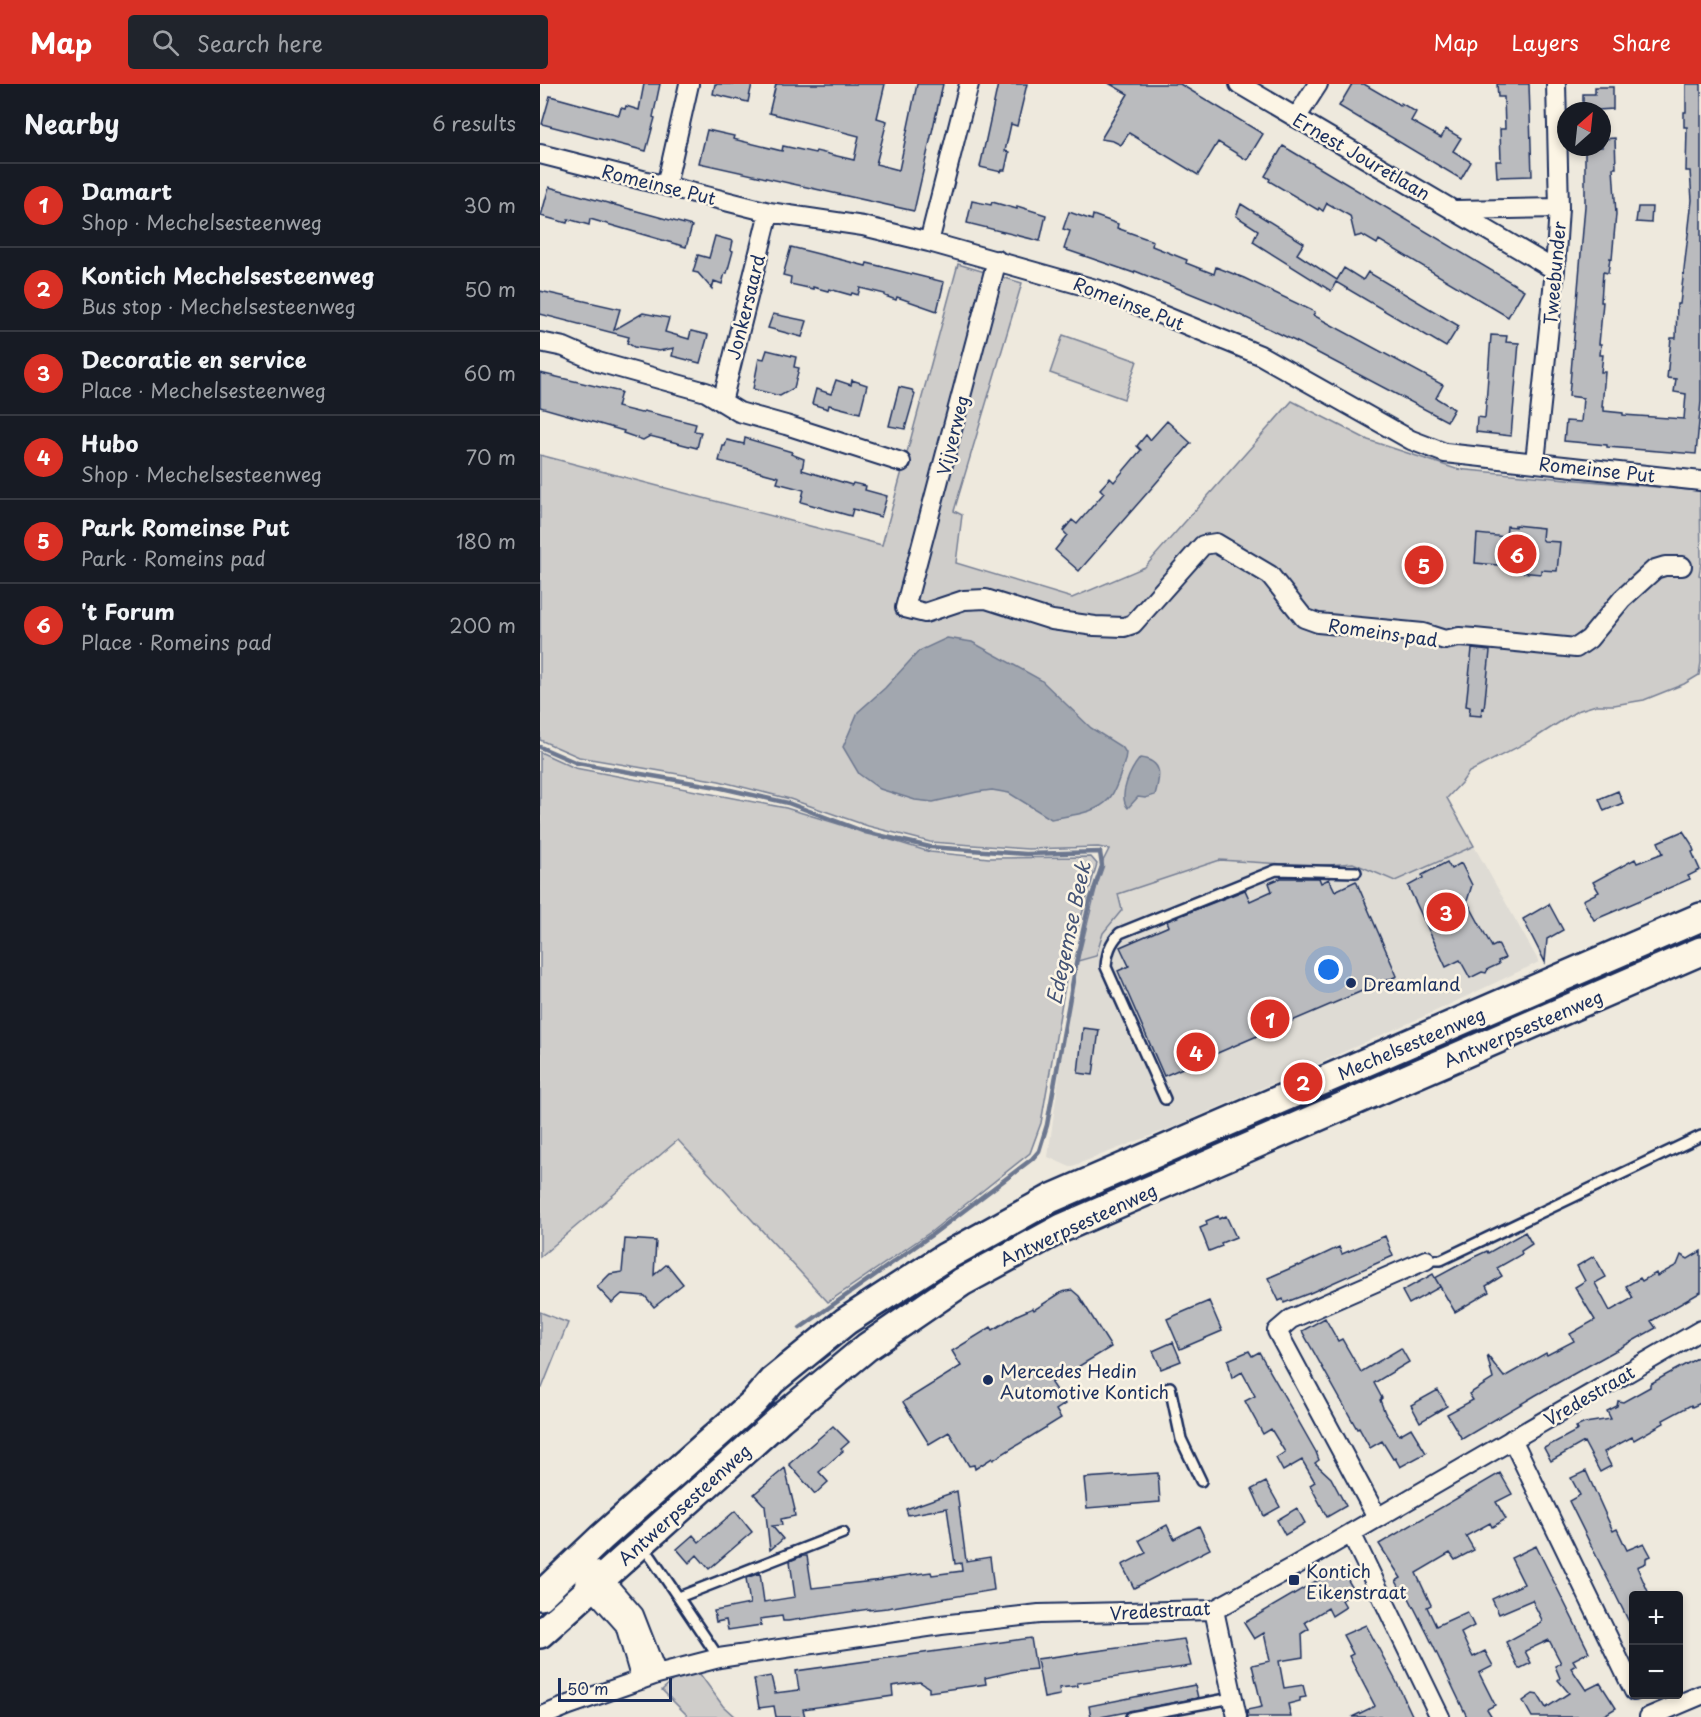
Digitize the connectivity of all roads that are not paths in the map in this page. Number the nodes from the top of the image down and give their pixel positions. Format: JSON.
{"nodes":[{"id":1,"x":689,"y":84,"type":"edge"},
{"id":2,"x":969,"y":84,"type":"edge"},
{"id":3,"x":1239,"y":84,"type":"edge"},
{"id":4,"x":1318,"y":84,"type":"edge"},
{"id":5,"x":1556,"y":84,"type":"edge"},
{"id":6,"x":1296,"y":118,"type":"junction"},
{"id":7,"x":540,"y":154,"type":"edge"},
{"id":8,"x":666,"y":186,"type":"junction"},
{"id":9,"x":1559,"y":208,"type":"junction"},
{"id":10,"x":1454,"y":210,"type":"junction"},
{"id":11,"x":769,"y":212,"type":"junction"},
{"id":12,"x":928,"y":242,"type":"junction"},
{"id":13,"x":997,"y":260,"type":"junction"},
{"id":14,"x":1556,"y":270,"type":"junction"},
{"id":15,"x":540,"y":342,"type":"edge"},
{"id":16,"x":722,"y":402,"type":"junction"},
{"id":17,"x":901,"y":462,"type":"dead end"},
{"id":18,"x":1535,"y":462,"type":"junction"},
{"id":19,"x":1701,"y":481,"type":"edge"},
{"id":20,"x":1683,"y":566,"type":"dead end"},
{"id":21,"x":905,"y":608,"type":"joint"},
{"id":22,"x":1356,"y":872,"type":"dead end"},
{"id":23,"x":1692,"y":937,"type":"edge"},
{"id":24,"x":1165,"y":1099,"type":"dead end"},
{"id":25,"x":1701,"y":1136,"type":"edge"},
{"id":26,"x":1052,"y":1198,"type":"joint"},
{"id":27,"x":1426,"y":1260,"type":"joint"},
{"id":28,"x":1701,"y":1329,"type":"edge"},
{"id":29,"x":1170,"y":1386,"type":"dead end"},
{"id":30,"x":1512,"y":1439,"type":"junction"},
{"id":31,"x":1201,"y":1481,"type":"dead end"},
{"id":32,"x":1377,"y":1516,"type":"junction"},
{"id":33,"x":843,"y":1533,"type":"dead end"},
{"id":34,"x":1351,"y":1533,"type":"junction"},
{"id":35,"x":651,"y":1557,"type":"dead end"},
{"id":36,"x":576,"y":1561,"type":"junction"},
{"id":37,"x":596,"y":1583,"type":"junction"},
{"id":38,"x":540,"y":1596,"type":"edge"},
{"id":39,"x":679,"y":1597,"type":"junction"},
{"id":40,"x":1214,"y":1610,"type":"junction"},
{"id":41,"x":540,"y":1634,"type":"edge"},
{"id":42,"x":719,"y":1658,"type":"junction"},
{"id":43,"x":649,"y":1677,"type":"junction"},
{"id":44,"x":1629,"y":1683,"type":"edge"},
{"id":45,"x":1701,"y":1695,"type":"edge"},
{"id":46,"x":1232,"y":1698,"type":"junction"},
{"id":47,"x":1637,"y":1699,"type":"edge"},
{"id":48,"x":540,"y":1717,"type":"edge"},
{"id":49,"x":1131,"y":1717,"type":"edge"},
{"id":50,"x":1236,"y":1717,"type":"edge"},
{"id":51,"x":1440,"y":1717,"type":"edge"},
{"id":52,"x":1647,"y":1717,"type":"edge"}],
"edges":[{"from":1,"to":8,"type":"street"},
{"from":2,"to":12,"type":"street"},
{"from":3,"to":6,"type":"street","name":"Ernest Jouretlaan"},
{"from":4,"to":6,"type":"street"},
{"from":5,"to":9,"type":"street","name":"Tweebunder"},
{"from":6,"to":10,"type":"street","name":"Ernest Jouretlaan"},
{"from":7,"to":8,"type":"street","name":"Romeinse Put"},
{"from":8,"to":11,"type":"street","name":"Romeinse Put"},
{"from":9,"to":10,"type":"street"},
{"from":9,"to":14,"type":"street","name":"Tweebunder"},
{"from":10,"to":14,"type":"street","name":"Ernest Jouretlaan"},
{"from":11,"to":12,"type":"street","name":"Romeinse Put"},
{"from":11,"to":16,"type":"street","name":"Jonkersaard"},
{"from":12,"to":13,"type":"street","name":"Romeinse Put"},
{"from":13,"to":18,"type":"street","name":"Romeinse Put"},
{"from":13,"to":21,"type":"street","name":"Vijverweg"},
{"from":14,"to":18,"type":"street","name":"Tweebunder"},
{"from":15,"to":16,"type":"street"},
{"from":16,"to":17,"type":"street"},
{"from":18,"to":19,"type":"street","name":"Romeinse Put"},
{"from":20,"to":21,"type":"street","name":"Romeins pad"},
{"from":22,"to":24,"type":"lane"},
{"from":23,"to":26,"type":"main road","name":"Mechelsesteenweg"},
{"from":23,"to":37,"type":"main road","name":"Antwerpsesteenweg"},
{"from":25,"to":27,"type":"lane"},
{"from":26,"to":36,"type":"main road","name":"Antwerpsesteenweg"},
{"from":27,"to":32,"type":"street"},
{"from":28,"to":30,"type":"street","name":"Vredestraat"},
{"from":29,"to":31,"type":"lane"},
{"from":30,"to":32,"type":"street","name":"Vredestraat"},
{"from":30,"to":44,"type":"street"},
{"from":32,"to":34,"type":"street","name":"Vredestraat"},
{"from":33,"to":39,"type":"lane"},
{"from":34,"to":40,"type":"street","name":"Vredestraat"},
{"from":34,"to":51,"type":"street"},
{"from":35,"to":39,"type":"lane"},
{"from":36,"to":37,"type":"street"},
{"from":36,"to":38,"type":"main road","name":"Antwerpsesteenweg"},
{"from":37,"to":41,"type":"main road","name":"Antwerpsesteenweg"},
{"from":37,"to":43,"type":"street"},
{"from":39,"to":42,"type":"lane"},
{"from":40,"to":42,"type":"street","name":"Vredestraat"},
{"from":40,"to":46,"type":"street"},
{"from":42,"to":43,"type":"street","name":"Vredestraat"},
{"from":43,"to":48,"type":"street","name":"Vredestraat"},
{"from":45,"to":52,"type":"street"},
{"from":46,"to":49,"type":"lane"},
{"from":46,"to":50,"type":"street"},
{"from":47,"to":52,"type":"street"}]}
